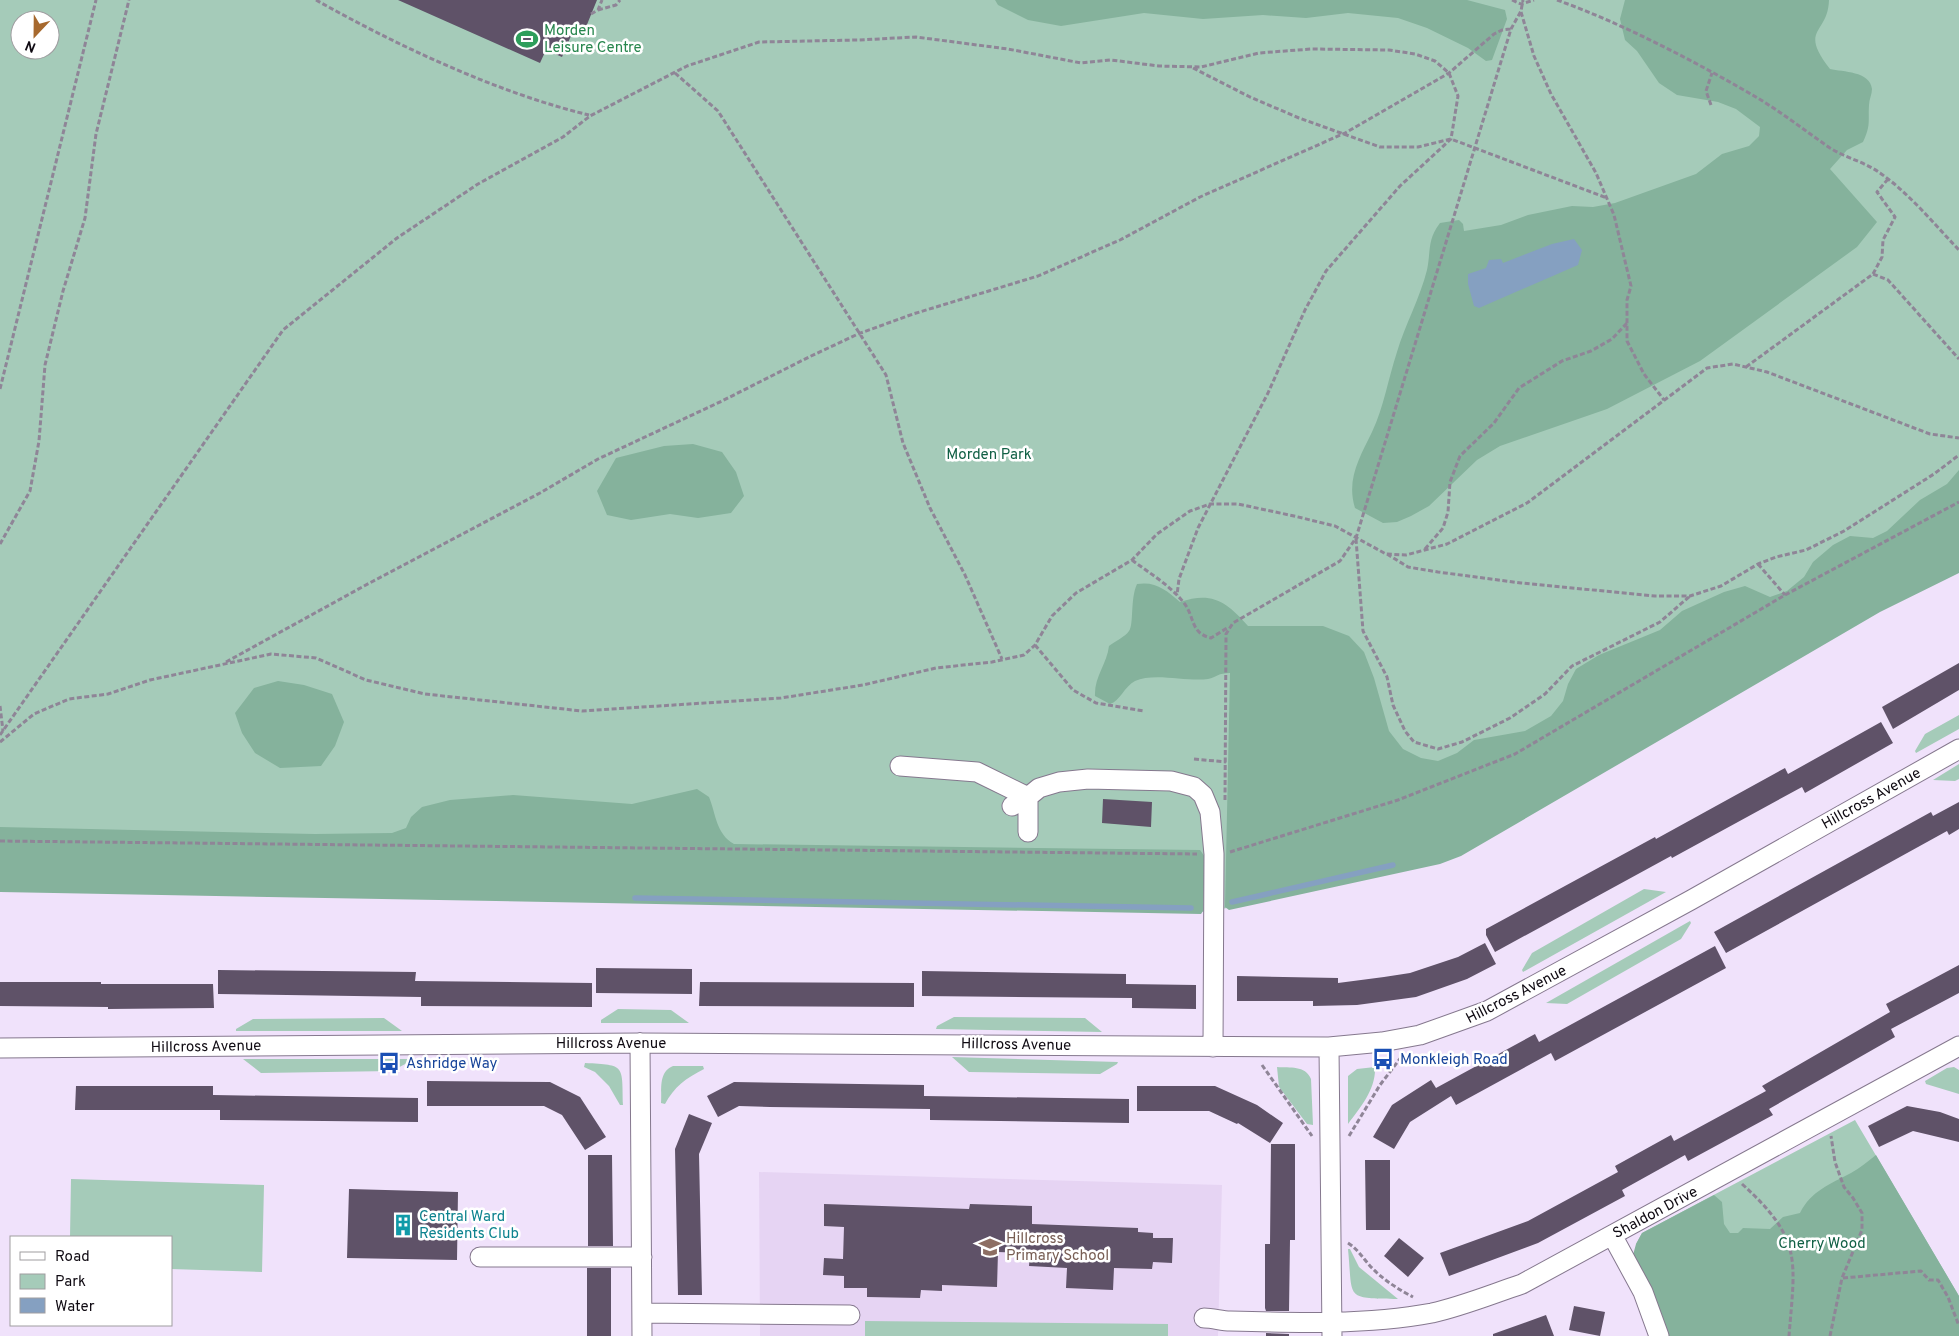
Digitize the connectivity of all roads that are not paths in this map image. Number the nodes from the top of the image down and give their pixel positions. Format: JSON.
{"nodes":[{"id":1,"x":1959,"y":749,"type":"edge"},
{"id":2,"x":900,"y":766,"type":"dead end"},
{"id":3,"x":1028,"y":797,"type":"junction"},
{"id":4,"x":1012,"y":806,"type":"dead end"},
{"id":5,"x":1028,"y":832,"type":"dead end"},
{"id":6,"x":640,"y":1043,"type":"junction"},
{"id":7,"x":1959,"y":1046,"type":"edge"},
{"id":8,"x":1213,"y":1047,"type":"junction"},
{"id":9,"x":1329,"y":1047,"type":"junction"},
{"id":10,"x":0,"y":1048,"type":"edge"},
{"id":11,"x":1612,"y":1235,"type":"junction"},
{"id":12,"x":480,"y":1257,"type":"dead end"},
{"id":13,"x":642,"y":1257,"type":"junction"},
{"id":14,"x":642,"y":1313,"type":"junction"},
{"id":15,"x":850,"y":1315,"type":"dead end"},
{"id":16,"x":1204,"y":1318,"type":"dead end"},
{"id":17,"x":1332,"y":1329,"type":"edge"},
{"id":18,"x":642,"y":1336,"type":"edge"},
{"id":19,"x":1659,"y":1336,"type":"edge"}],
"edges":[{"from":1,"to":9,"type":"street","name":"Hillcross Avenue"},
{"from":2,"to":3,"type":"street"},
{"from":3,"to":4,"type":"street"},
{"from":3,"to":5,"type":"street"},
{"from":3,"to":8,"type":"street"},
{"from":6,"to":8,"type":"street","name":"Hillcross Avenue"},
{"from":6,"to":10,"type":"street","name":"Hillcross Avenue"},
{"from":6,"to":13,"type":"street"},
{"from":7,"to":11,"type":"street","name":"Shaldon Drive"},
{"from":8,"to":9,"type":"street","name":"Hillcross Avenue"},
{"from":9,"to":17,"type":"street"},
{"from":11,"to":17,"type":"street","name":"Shaldon Drive"},
{"from":11,"to":19,"type":"street"},
{"from":12,"to":13,"type":"street"},
{"from":13,"to":14,"type":"street"},
{"from":14,"to":15,"type":"street"},
{"from":14,"to":18,"type":"street"},
{"from":16,"to":17,"type":"street","name":"Shaldon Drive"}]}
